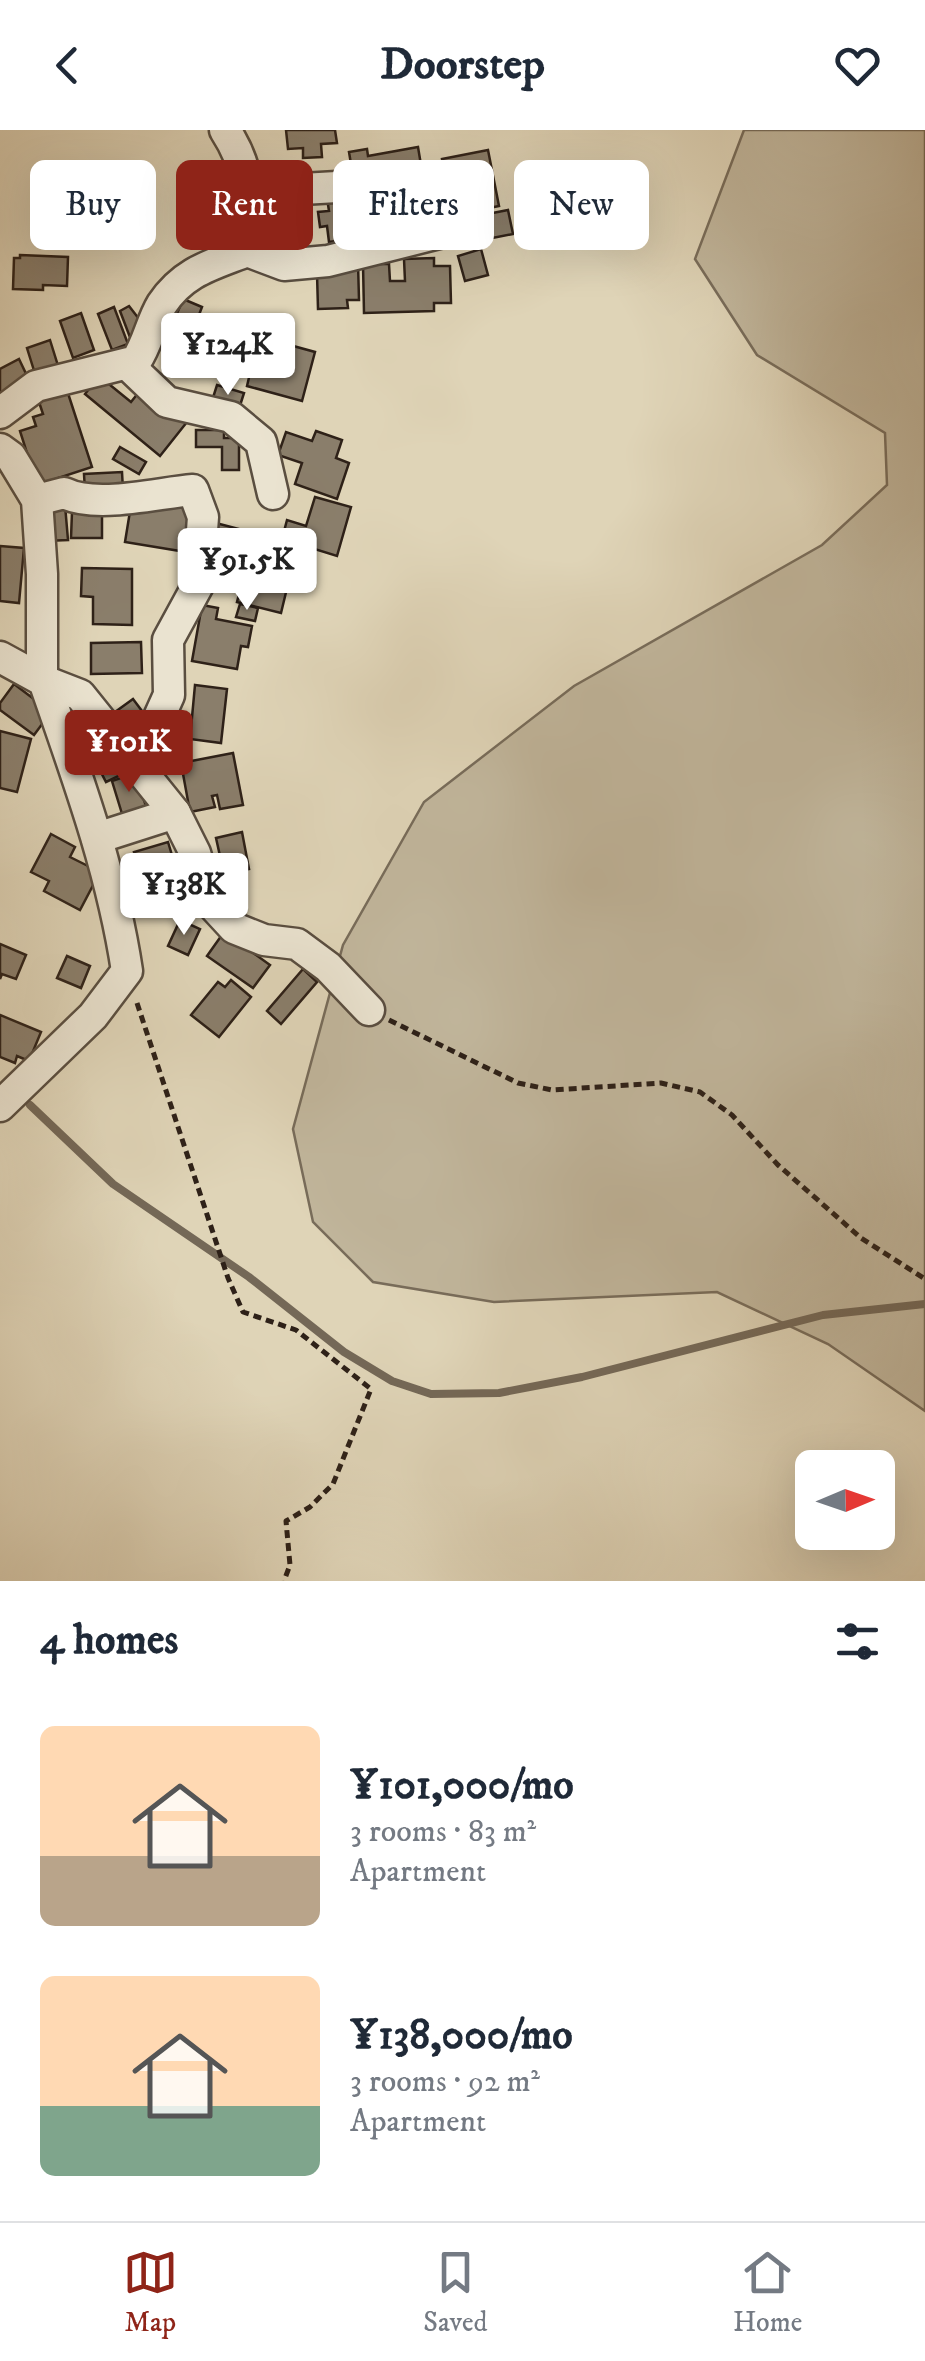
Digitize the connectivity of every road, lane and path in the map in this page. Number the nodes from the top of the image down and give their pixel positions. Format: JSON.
{"nodes":[{"id":1,"x":225,"y":130,"type":"edge"},
{"id":2,"x":239,"y":160,"type":"edge"},
{"id":3,"x":372,"y":250,"type":"edge"},
{"id":4,"x":247,"y":251,"type":"joint"},
{"id":5,"x":127,"y":364,"type":"junction"},
{"id":6,"x":0,"y":412,"type":"edge"},
{"id":7,"x":0,"y":449,"type":"edge"},
{"id":8,"x":274,"y":494,"type":"dead end"},
{"id":9,"x":37,"y":500,"type":"junction"},
{"id":10,"x":0,"y":657,"type":"edge"},
{"id":11,"x":43,"y":680,"type":"junction"},
{"id":12,"x":143,"y":772,"type":"junction"},
{"id":13,"x":175,"y":813,"type":"junction"},
{"id":14,"x":97,"y":838,"type":"junction"},
{"id":15,"x":127,"y":972,"type":"junction"},
{"id":16,"x":369,"y":1010,"type":"joint"},
{"id":17,"x":0,"y":1106,"type":"edge"},
{"id":18,"x":925,"y":1279,"type":"edge"},
{"id":19,"x":284,"y":1581,"type":"edge"}],
"edges":[{"from":1,"to":2,"type":"street"},
{"from":3,"to":4,"type":"street"},
{"from":4,"to":5,"type":"street"},
{"from":5,"to":6,"type":"street"},
{"from":5,"to":8,"type":"street"},
{"from":7,"to":9,"type":"street"},
{"from":9,"to":11,"type":"street"},
{"from":9,"to":12,"type":"street"},
{"from":10,"to":11,"type":"street"},
{"from":11,"to":12,"type":"street"},
{"from":11,"to":14,"type":"street"},
{"from":12,"to":13,"type":"street"},
{"from":13,"to":14,"type":"street"},
{"from":13,"to":16,"type":"street"},
{"from":14,"to":15,"type":"street"},
{"from":15,"to":17,"type":"street"},
{"from":15,"to":19,"type":"path"},
{"from":16,"to":18,"type":"path"}]}
